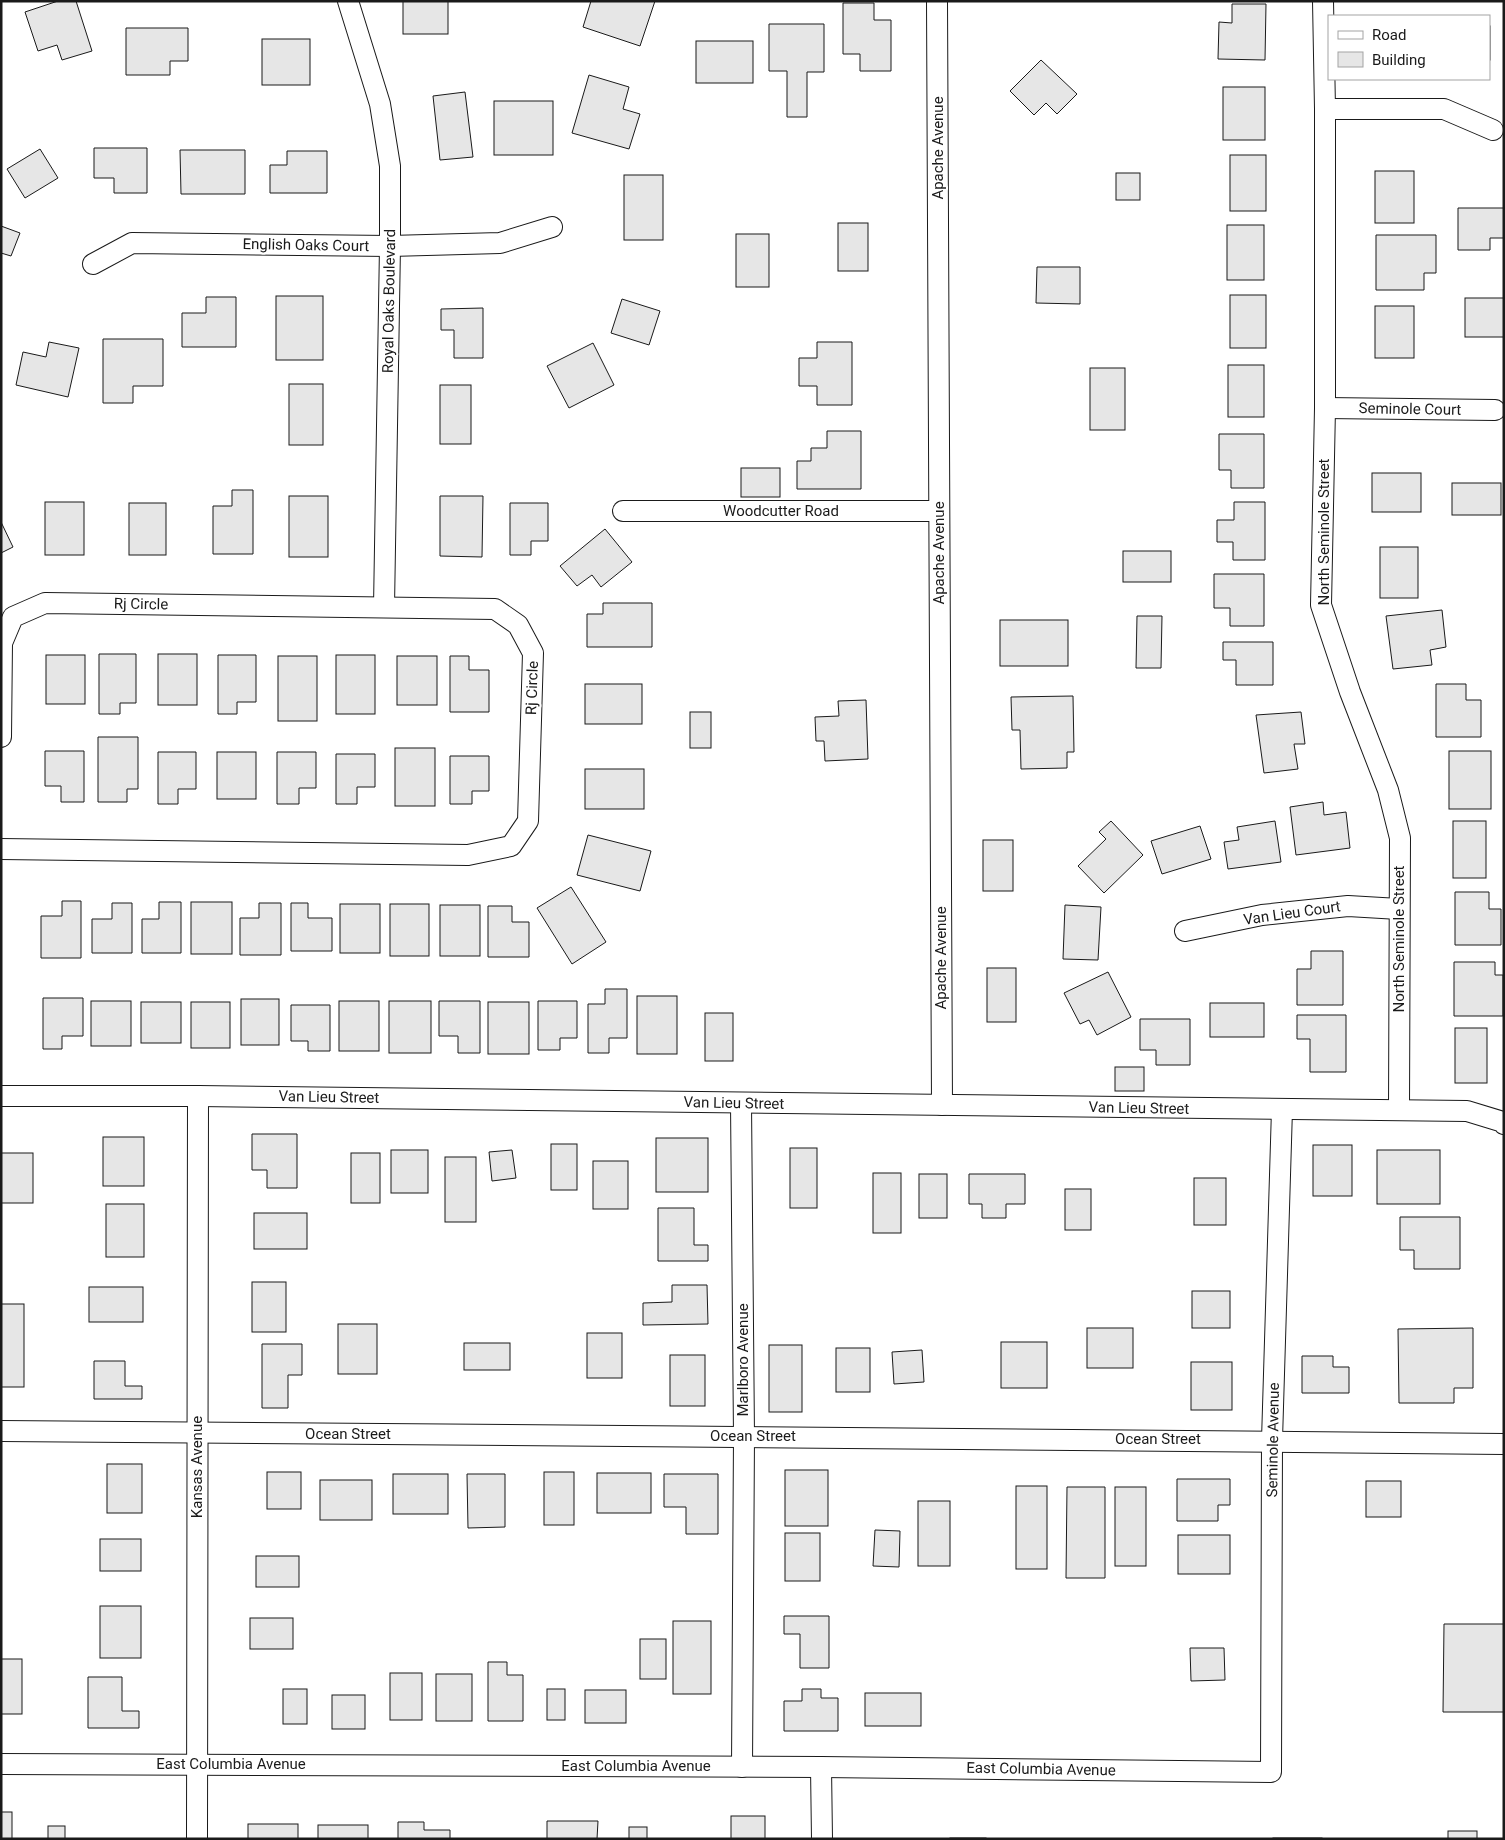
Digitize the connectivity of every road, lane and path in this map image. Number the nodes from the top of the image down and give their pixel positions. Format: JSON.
{"nodes":[{"id":1,"x":348,"y":1,"type":"edge"},
{"id":2,"x":937,"y":1,"type":"edge"},
{"id":3,"x":1323,"y":1,"type":"edge"},
{"id":4,"x":1325,"y":109,"type":"junction"},
{"id":5,"x":1493,"y":130,"type":"dead end"},
{"id":6,"x":552,"y":226,"type":"dead end"},
{"id":7,"x":390,"y":246,"type":"junction"},
{"id":8,"x":93,"y":264,"type":"dead end"},
{"id":9,"x":1325,"y":408,"type":"junction"},
{"id":10,"x":1495,"y":410,"type":"dead end"},
{"id":11,"x":623,"y":511,"type":"dead end"},
{"id":12,"x":938,"y":511,"type":"junction"},
{"id":13,"x":384,"y":607,"type":"junction"},
{"id":14,"x":1,"y":737,"type":"edge"},
{"id":15,"x":1,"y":849,"type":"edge"},
{"id":16,"x":1400,"y":909,"type":"junction"},
{"id":17,"x":1185,"y":932,"type":"dead end"},
{"id":18,"x":1,"y":1096,"type":"edge"},
{"id":19,"x":198,"y":1096,"type":"junction"},
{"id":20,"x":741,"y":1103,"type":"junction"},
{"id":21,"x":942,"y":1105,"type":"junction"},
{"id":22,"x":1282,"y":1109,"type":"junction"},
{"id":23,"x":1398,"y":1110,"type":"junction"},
{"id":24,"x":1504,"y":1124,"type":"edge"},
{"id":25,"x":1,"y":1431,"type":"edge"},
{"id":26,"x":198,"y":1433,"type":"junction"},
{"id":27,"x":744,"y":1436,"type":"junction"},
{"id":28,"x":1272,"y":1440,"type":"junction"},
{"id":29,"x":1504,"y":1444,"type":"edge"},
{"id":30,"x":1,"y":1764,"type":"edge"},
{"id":31,"x":196,"y":1764,"type":"junction"},
{"id":32,"x":742,"y":1767,"type":"junction"},
{"id":33,"x":821,"y":1767,"type":"junction"},
{"id":34,"x":1270,"y":1772,"type":"joint"},
{"id":35,"x":197,"y":1839,"type":"edge"},
{"id":36,"x":822,"y":1839,"type":"edge"}],
"edges":[{"from":1,"to":7,"type":"street","name":"Royal Oaks Boulevard"},
{"from":2,"to":12,"type":"street","name":"Apache Avenue"},
{"from":3,"to":4,"type":"street","name":"North Seminole Street"},
{"from":4,"to":5,"type":"street"},
{"from":4,"to":9,"type":"street","name":"North Seminole Street"},
{"from":6,"to":7,"type":"street","name":"English Oaks Court"},
{"from":7,"to":8,"type":"street","name":"English Oaks Court"},
{"from":7,"to":13,"type":"street","name":"Royal Oaks Boulevard"},
{"from":9,"to":10,"type":"street","name":"Seminole Court"},
{"from":9,"to":16,"type":"street","name":"North Seminole Street"},
{"from":11,"to":12,"type":"street","name":"Woodcutter Road"},
{"from":12,"to":21,"type":"street","name":"Apache Avenue"},
{"from":13,"to":14,"type":"street","name":"Rj Circle"},
{"from":13,"to":15,"type":"street","name":"Rj Circle"},
{"from":16,"to":17,"type":"street","name":"Van Lieu Court"},
{"from":16,"to":23,"type":"street","name":"North Seminole Street"},
{"from":18,"to":19,"type":"street","name":"Van Lieu Street"},
{"from":19,"to":20,"type":"street","name":"Van Lieu Street"},
{"from":19,"to":26,"type":"street","name":"Kansas Avenue"},
{"from":20,"to":21,"type":"street","name":"Van Lieu Street"},
{"from":20,"to":27,"type":"street","name":"Marlboro Avenue"},
{"from":21,"to":22,"type":"street","name":"Van Lieu Street"},
{"from":22,"to":23,"type":"street","name":"Van Lieu Street"},
{"from":22,"to":28,"type":"street","name":"Seminole Avenue"},
{"from":23,"to":24,"type":"street","name":"Van Lieu Street"},
{"from":25,"to":26,"type":"street","name":"Ocean Street"},
{"from":26,"to":27,"type":"street","name":"Ocean Street"},
{"from":26,"to":31,"type":"street","name":"Kansas Avenue"},
{"from":27,"to":28,"type":"street","name":"Ocean Street"},
{"from":27,"to":32,"type":"street","name":"Marlboro Avenue"},
{"from":28,"to":29,"type":"street","name":"Ocean Street"},
{"from":28,"to":34,"type":"street","name":"Seminole Avenue"},
{"from":30,"to":31,"type":"street","name":"East Columbia Avenue"},
{"from":31,"to":32,"type":"street","name":"East Columbia Avenue"},
{"from":31,"to":35,"type":"street","name":"Kansas Avenue"},
{"from":32,"to":33,"type":"street","name":"East Columbia Avenue"},
{"from":33,"to":34,"type":"street","name":"East Columbia Avenue"},
{"from":33,"to":36,"type":"street"}]}
